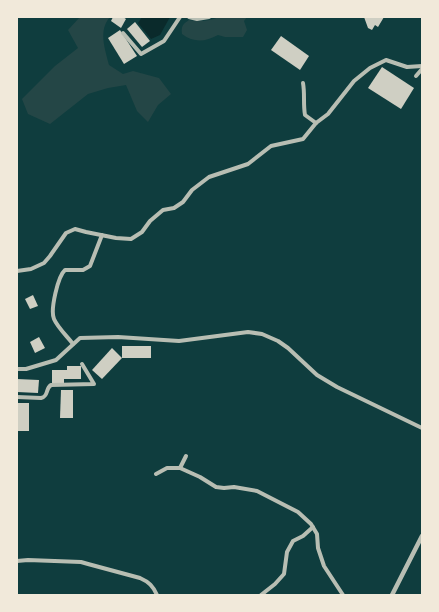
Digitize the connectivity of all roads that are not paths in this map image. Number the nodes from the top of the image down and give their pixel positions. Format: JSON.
{"nodes":[{"id":1,"x":180,"y":17,"type":"edge"},
{"id":2,"x":189,"y":17,"type":"edge"},
{"id":3,"x":209,"y":17,"type":"edge"},
{"id":4,"x":124,"y":33,"type":"dead end"},
{"id":5,"x":422,"y":66,"type":"edge"},
{"id":6,"x":422,"y":69,"type":"edge"},
{"id":7,"x":416,"y":76,"type":"dead end"},
{"id":8,"x":303,"y":83,"type":"dead end"},
{"id":9,"x":316,"y":123,"type":"junction"},
{"id":10,"x":102,"y":235,"type":"junction"},
{"id":11,"x":17,"y":271,"type":"edge"},
{"id":12,"x":73,"y":344,"type":"junction"},
{"id":13,"x":82,"y":364,"type":"dead end"},
{"id":14,"x":17,"y":369,"type":"edge"},
{"id":15,"x":17,"y":397,"type":"edge"},
{"id":16,"x":422,"y":428,"type":"edge"},
{"id":17,"x":186,"y":456,"type":"dead end"},
{"id":18,"x":180,"y":468,"type":"junction"},
{"id":19,"x":156,"y":474,"type":"dead end"},
{"id":20,"x":313,"y":527,"type":"junction"},
{"id":21,"x":422,"y":536,"type":"edge"},
{"id":22,"x":17,"y":561,"type":"edge"},
{"id":23,"x":157,"y":595,"type":"edge"},
{"id":24,"x":261,"y":595,"type":"edge"},
{"id":25,"x":343,"y":595,"type":"edge"},
{"id":26,"x":392,"y":595,"type":"edge"}],
"edges":[{"from":1,"to":4,"type":"street"},
{"from":2,"to":3,"type":"street"},
{"from":5,"to":9,"type":"street"},
{"from":6,"to":7,"type":"street"},
{"from":8,"to":9,"type":"street"},
{"from":9,"to":10,"type":"street"},
{"from":10,"to":11,"type":"street"},
{"from":10,"to":12,"type":"street"},
{"from":12,"to":14,"type":"street"},
{"from":12,"to":16,"type":"street"},
{"from":13,"to":15,"type":"street"},
{"from":17,"to":18,"type":"street"},
{"from":18,"to":19,"type":"street"},
{"from":18,"to":20,"type":"street"},
{"from":20,"to":24,"type":"street"},
{"from":20,"to":25,"type":"street"},
{"from":21,"to":26,"type":"street"},
{"from":22,"to":23,"type":"street"}]}
